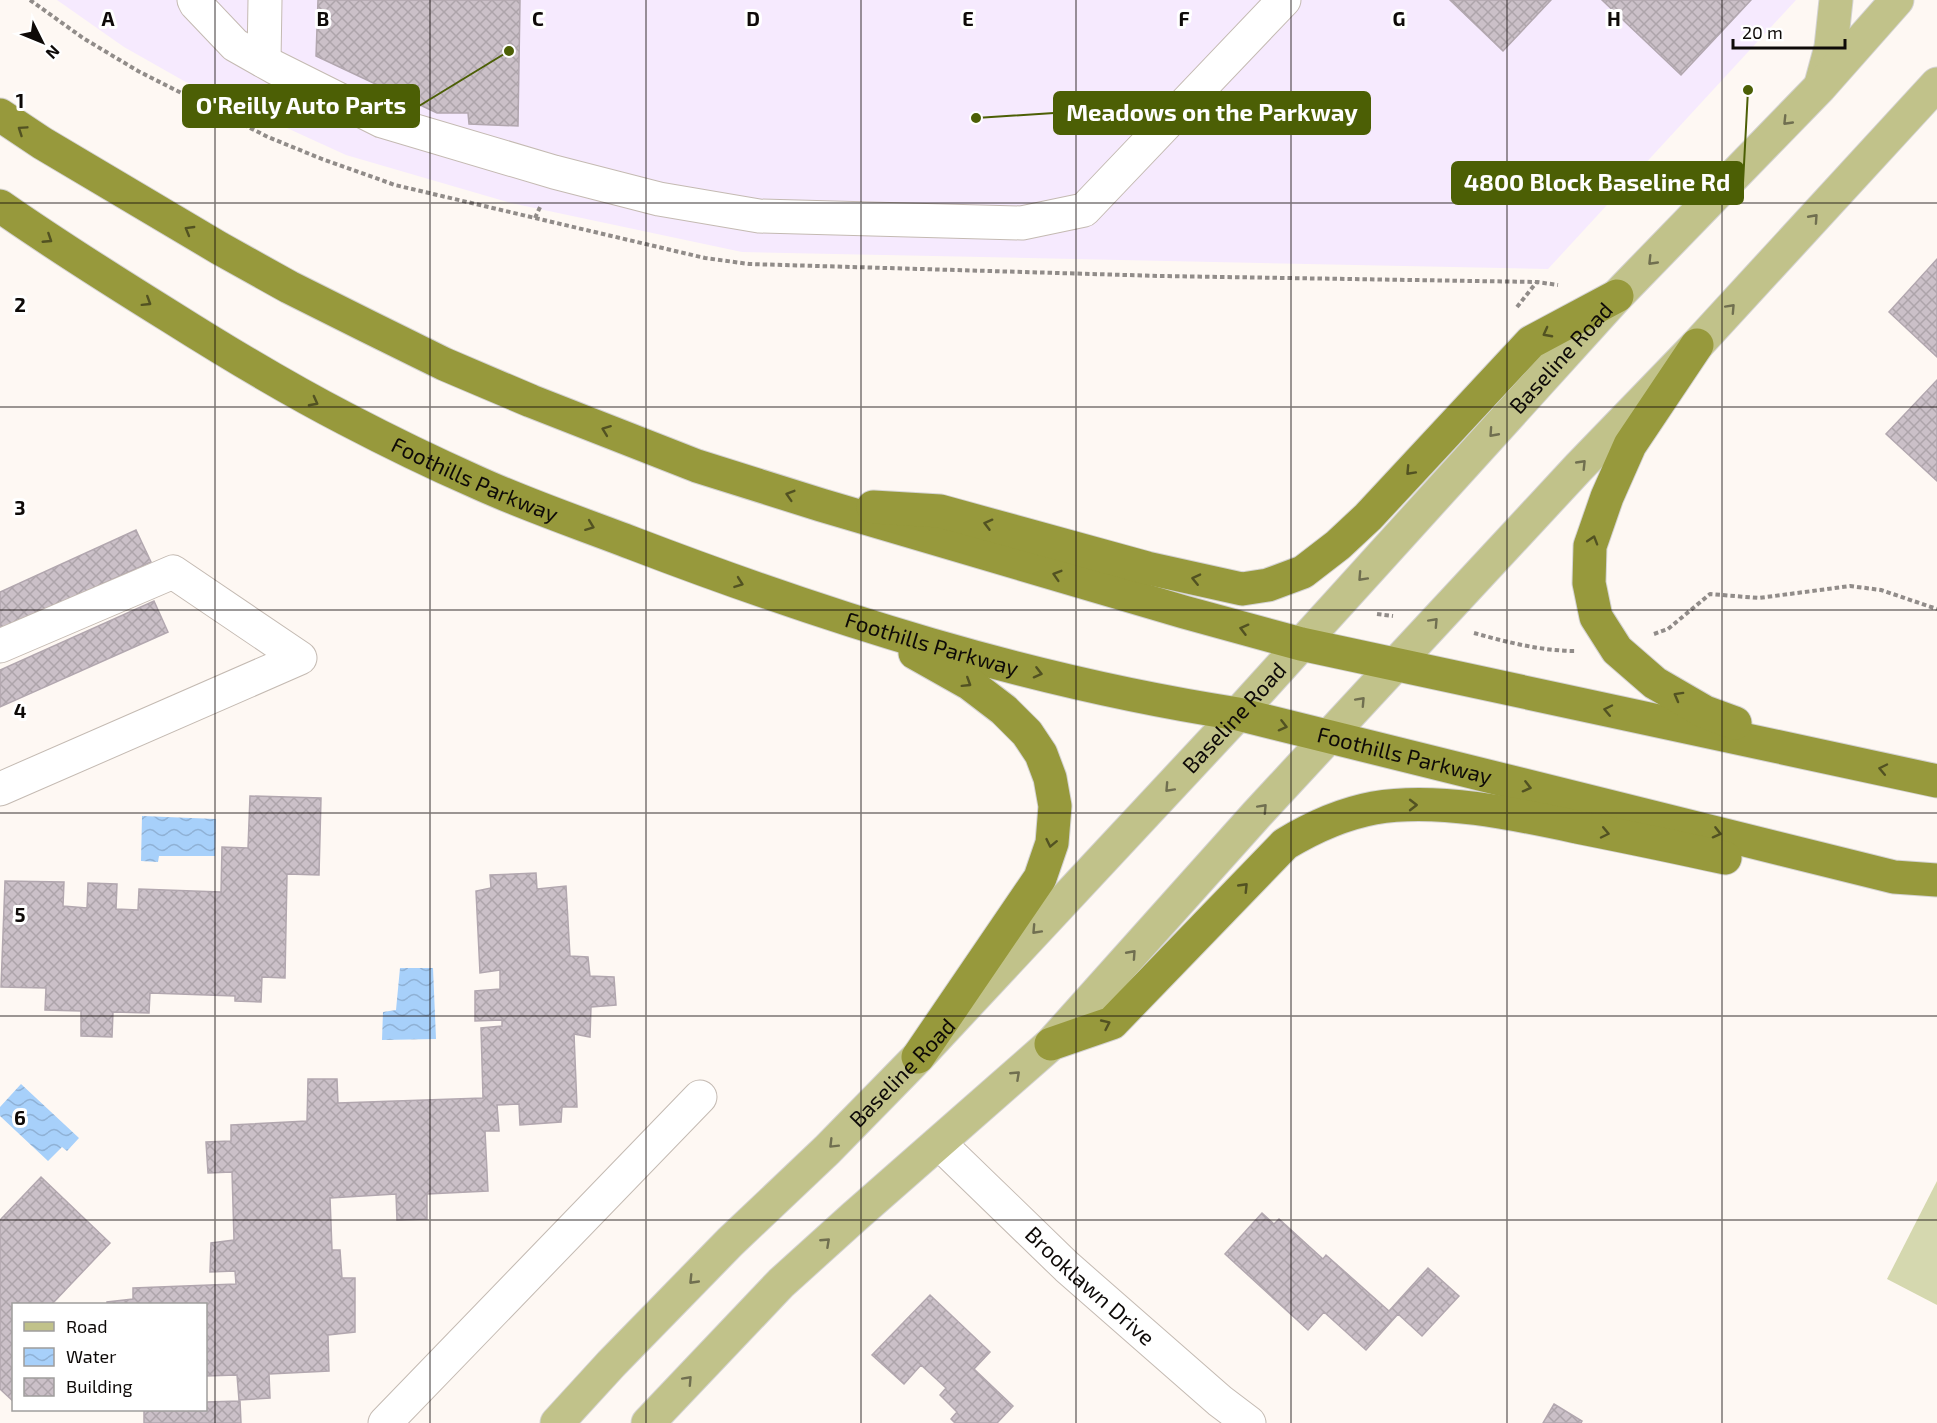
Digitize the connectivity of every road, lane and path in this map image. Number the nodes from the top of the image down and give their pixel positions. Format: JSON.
{"nodes":[{"id":1,"x":194,"y":0,"type":"edge"},
{"id":2,"x":265,"y":0,"type":"edge"},
{"id":3,"x":1284,"y":0,"type":"edge"},
{"id":4,"x":1836,"y":0,"type":"edge"},
{"id":5,"x":1898,"y":0,"type":"edge"},
{"id":6,"x":264,"y":61,"type":"junction"},
{"id":7,"x":1937,"y":84,"type":"edge"},
{"id":8,"x":1820,"y":87,"type":"junction"},
{"id":9,"x":0,"y":116,"type":"edge"},
{"id":10,"x":0,"y":206,"type":"edge"},
{"id":11,"x":1617,"y":296,"type":"junction"},
{"id":12,"x":1697,"y":345,"type":"junction"},
{"id":13,"x":821,"y":505,"type":"junction"},
{"id":14,"x":1710,"y":594,"type":"dead end"},
{"id":15,"x":1937,"y":609,"type":"edge"},
{"id":16,"x":861,"y":623,"type":"junction"},
{"id":17,"x":1301,"y":644,"type":"junction"},
{"id":18,"x":0,"y":646,"type":"edge"},
{"id":19,"x":1395,"y":665,"type":"junction"},
{"id":20,"x":1238,"y":714,"type":"junction"},
{"id":21,"x":1328,"y":738,"type":"junction"},
{"id":22,"x":1830,"y":758,"type":"junction"},
{"id":23,"x":1937,"y":781,"type":"edge"},
{"id":24,"x":0,"y":789,"type":"edge"},
{"id":25,"x":1894,"y":877,"type":"junction"},
{"id":26,"x":1937,"y":880,"type":"edge"},
{"id":27,"x":1052,"y":1044,"type":"junction"},
{"id":28,"x":918,"y":1057,"type":"junction"},
{"id":29,"x":700,"y":1097,"type":"dead end"},
{"id":30,"x":939,"y":1143,"type":"junction"},
{"id":31,"x":386,"y":1423,"type":"edge"},
{"id":32,"x":557,"y":1423,"type":"edge"},
{"id":33,"x":648,"y":1423,"type":"edge"},
{"id":34,"x":1249,"y":1423,"type":"edge"}],
"edges":[{"from":1,"to":6,"type":"street"},
{"from":2,"to":6,"type":"street"},
{"from":3,"to":6,"type":"street"},
{"from":4,"to":8,"type":"main road"},
{"from":5,"to":8,"type":"main road","name":"Baseline Road"},
{"from":12,"to":7,"type":"main road","one_way":true},
{"from":8,"to":11,"type":"main road","name":"Baseline Road","one_way":true},
{"from":13,"to":9,"type":"highway","one_way":true},
{"from":10,"to":16,"type":"highway","name":"Foothills Parkway","one_way":true},
{"from":11,"to":13,"type":"highway","one_way":true},
{"from":11,"to":17,"type":"main road","name":"Baseline Road","one_way":true},
{"from":19,"to":12,"type":"main road","one_way":true},
{"from":22,"to":12,"type":"highway","one_way":true},
{"from":17,"to":13,"type":"highway","one_way":true},
{"from":14,"to":15,"type":"path"},
{"from":16,"to":20,"type":"highway","name":"Foothills Parkway","one_way":true},
{"from":16,"to":28,"type":"highway","one_way":true},
{"from":17,"to":19,"type":"highway"},
{"from":17,"to":20,"type":"main road","name":"Baseline Road"},
{"from":18,"to":24,"type":"street"},
{"from":21,"to":19,"type":"main road","one_way":true},
{"from":22,"to":19,"type":"highway","one_way":true},
{"from":20,"to":21,"type":"highway","name":"Foothills Parkway","one_way":true},
{"from":20,"to":28,"type":"main road","name":"Baseline Road","one_way":true},
{"from":21,"to":25,"type":"highway","name":"Foothills Parkway","one_way":true},
{"from":27,"to":21,"type":"main road","one_way":true},
{"from":23,"to":22,"type":"highway","one_way":true},
{"from":25,"to":26,"type":"highway","name":"Foothills Parkway"},
{"from":27,"to":25,"type":"highway","one_way":true},
{"from":30,"to":27,"type":"main road","one_way":true},
{"from":28,"to":32,"type":"main road","name":"Baseline Road","one_way":true},
{"from":29,"to":31,"type":"street"},
{"from":33,"to":30,"type":"main road","one_way":true},
{"from":30,"to":34,"type":"street","name":"Brooklawn Drive"}]}
